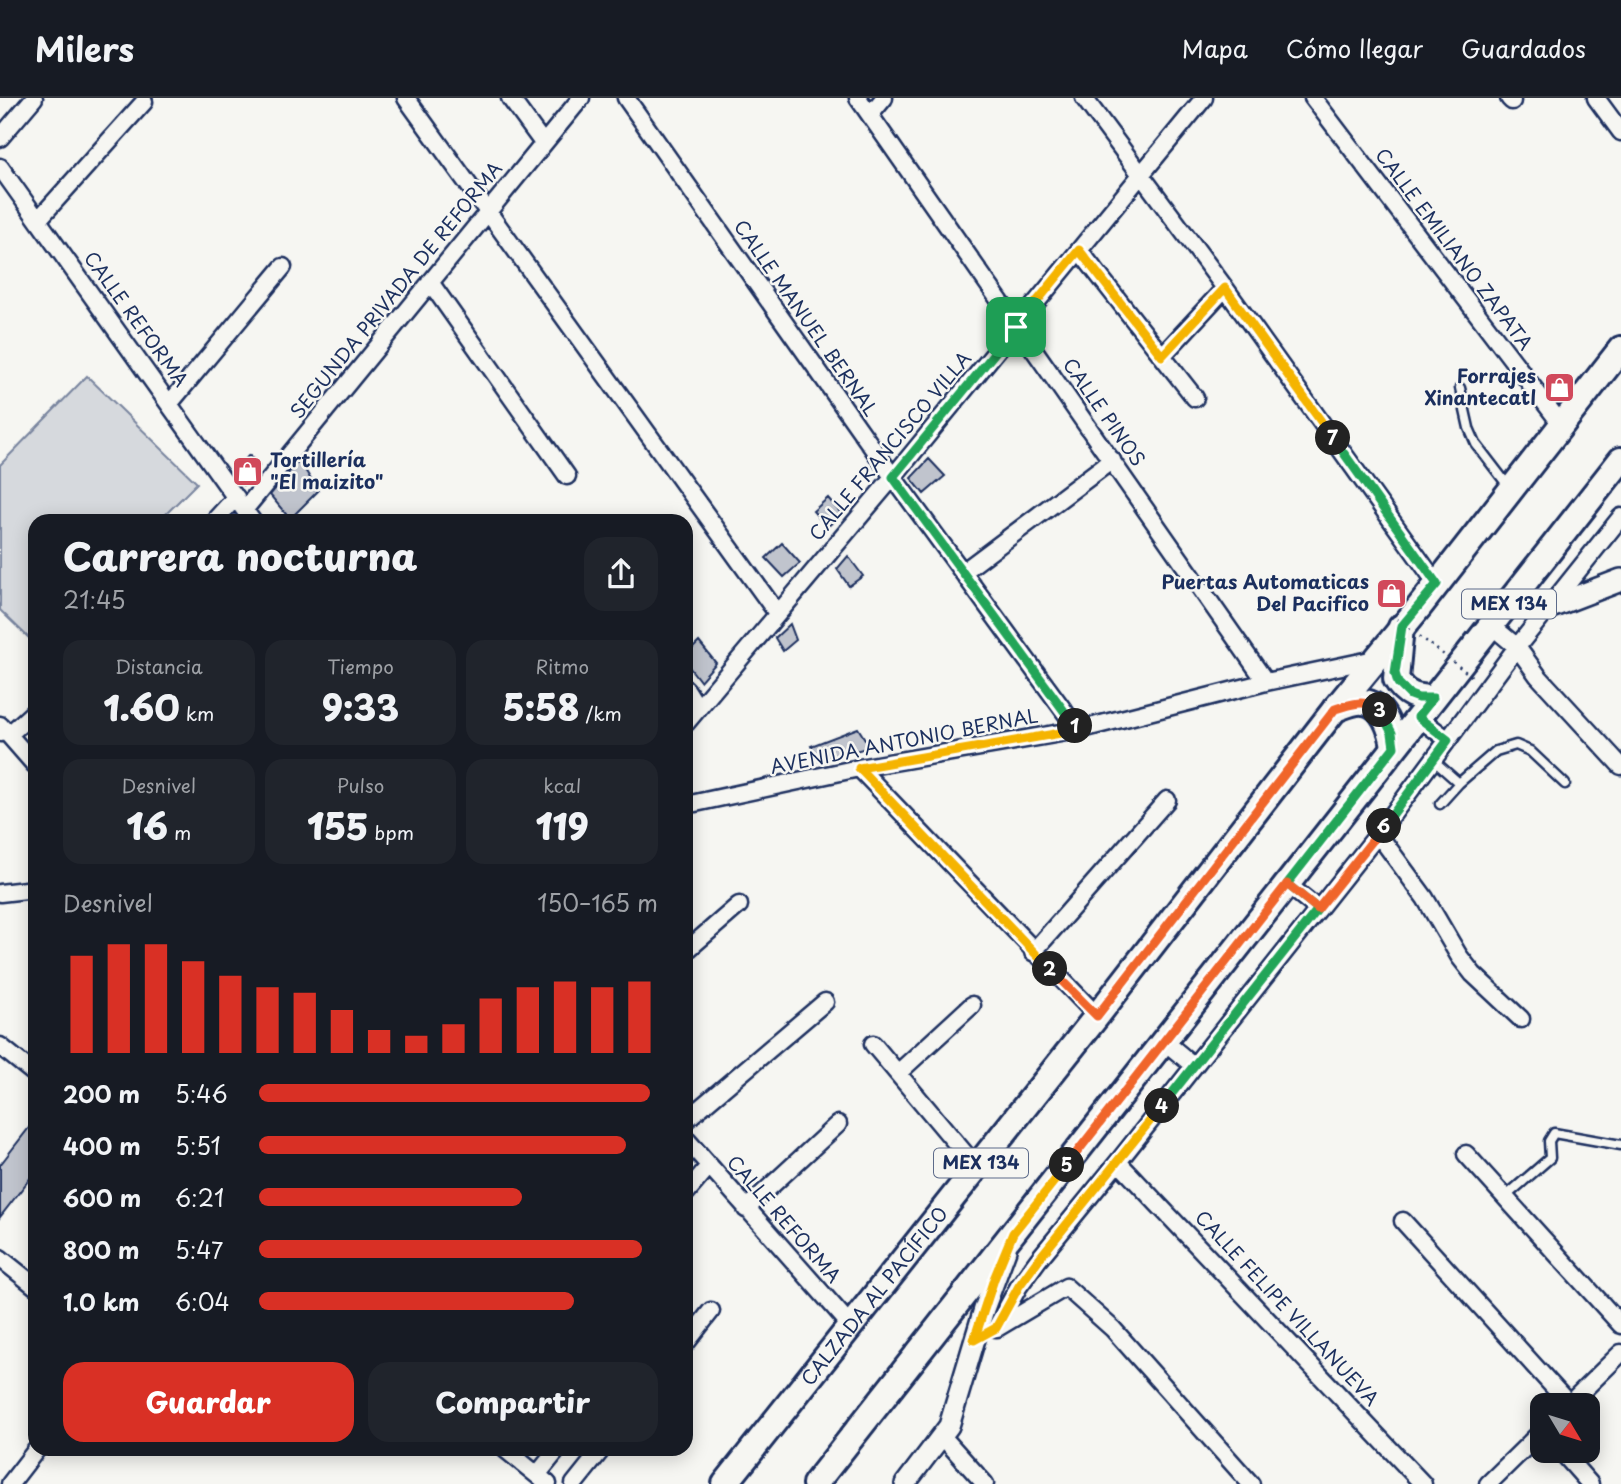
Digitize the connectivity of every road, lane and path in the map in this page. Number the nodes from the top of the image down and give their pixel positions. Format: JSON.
{"nodes":[{"id":1,"x":34,"y":98,"type":"edge"},
{"id":2,"x":406,"y":98,"type":"edge"},
{"id":3,"x":510,"y":98,"type":"edge"},
{"id":4,"x":581,"y":98,"type":"edge"},
{"id":5,"x":626,"y":98,"type":"edge"},
{"id":6,"x":858,"y":98,"type":"edge"},
{"id":7,"x":884,"y":98,"type":"edge"},
{"id":8,"x":1084,"y":98,"type":"edge"},
{"id":9,"x":1313,"y":98,"type":"edge"},
{"id":10,"x":1596,"y":98,"type":"edge"},
{"id":11,"x":1200,"y":100,"type":"edge"},
{"id":12,"x":144,"y":102,"type":"dead end"},
{"id":13,"x":870,"y":115,"type":"junction"},
{"id":14,"x":1621,"y":132,"type":"edge"},
{"id":15,"x":0,"y":138,"type":"edge"},
{"id":16,"x":543,"y":143,"type":"junction"},
{"id":17,"x":0,"y":167,"type":"edge"},
{"id":18,"x":1140,"y":176,"type":"junction"},
{"id":19,"x":488,"y":211,"type":"junction"},
{"id":20,"x":38,"y":220,"type":"junction"},
{"id":21,"x":1079,"y":250,"type":"junction"},
{"id":22,"x":283,"y":267,"type":"dead end"},
{"id":23,"x":430,"y":282,"type":"junction"},
{"id":24,"x":1225,"y":288,"type":"junction"},
{"id":25,"x":1016,"y":327,"type":"junction"},
{"id":26,"x":1621,"y":349,"type":"edge"},
{"id":27,"x":1162,"y":356,"type":"junction"},
{"id":28,"x":1460,"y":388,"type":"dead end"},
{"id":29,"x":1195,"y":398,"type":"dead end"},
{"id":30,"x":170,"y":403,"type":"junction"},
{"id":31,"x":1561,"y":424,"type":"junction"},
{"id":32,"x":1112,"y":460,"type":"junction"},
{"id":33,"x":1621,"y":460,"type":"edge"},
{"id":34,"x":567,"y":476,"type":"dead end"},
{"id":35,"x":893,"y":477,"type":"junction"},
{"id":36,"x":1511,"y":489,"type":"junction"},
{"id":37,"x":245,"y":509,"type":"edge"},
{"id":38,"x":1621,"y":517,"type":"edge"},
{"id":39,"x":963,"y":572,"type":"junction"},
{"id":40,"x":1621,"y":580,"type":"edge"},
{"id":41,"x":1437,"y":584,"type":"junction"},
{"id":42,"x":1548,"y":608,"type":"junction"},
{"id":43,"x":777,"y":613,"type":"junction"},
{"id":44,"x":1397,"y":620,"type":"junction"},
{"id":45,"x":1492,"y":626,"type":"junction"},
{"id":46,"x":1517,"y":647,"type":"junction"},
{"id":47,"x":1375,"y":659,"type":"junction"},
{"id":48,"x":1474,"y":678,"type":"dead end"},
{"id":49,"x":1266,"y":682,"type":"junction"},
{"id":50,"x":693,"y":700,"type":"edge"},
{"id":51,"x":698,"y":708,"type":"junction"},
{"id":52,"x":1426,"y":708,"type":"junction"},
{"id":53,"x":1335,"y":709,"type":"junction"},
{"id":54,"x":693,"y":714,"type":"edge"},
{"id":55,"x":28,"y":719,"type":"edge"},
{"id":56,"x":2,"y":730,"type":"edge"},
{"id":57,"x":1078,"y":730,"type":"junction"},
{"id":58,"x":1448,"y":740,"type":"junction"},
{"id":59,"x":1394,"y":747,"type":"junction"},
{"id":60,"x":28,"y":758,"type":"edge"},
{"id":61,"x":1433,"y":760,"type":"junction"},
{"id":62,"x":1621,"y":766,"type":"edge"},
{"id":63,"x":859,"y":768,"type":"junction"},
{"id":64,"x":1459,"y":783,"type":"junction"},
{"id":65,"x":1565,"y":784,"type":"dead end"},
{"id":66,"x":1167,"y":800,"type":"dead end"},
{"id":67,"x":693,"y":804,"type":"edge"},
{"id":68,"x":1440,"y":804,"type":"dead end"},
{"id":69,"x":1378,"y":834,"type":"junction"},
{"id":70,"x":1287,"y":884,"type":"junction"},
{"id":71,"x":28,"y":890,"type":"edge"},
{"id":72,"x":0,"y":893,"type":"edge"},
{"id":73,"x":738,"y":905,"type":"dead end"},
{"id":74,"x":1318,"y":909,"type":"junction"},
{"id":75,"x":693,"y":945,"type":"edge"},
{"id":76,"x":1033,"y":952,"type":"junction"},
{"id":77,"x":825,"y":1002,"type":"dead end"},
{"id":78,"x":972,"y":1005,"type":"dead end"},
{"id":79,"x":1097,"y":1016,"type":"junction"},
{"id":80,"x":1521,"y":1019,"type":"dead end"},
{"id":81,"x":1164,"y":1041,"type":"junction"},
{"id":82,"x":873,"y":1044,"type":"dead end"},
{"id":83,"x":0,"y":1046,"type":"edge"},
{"id":84,"x":1194,"y":1066,"type":"junction"},
{"id":85,"x":28,"y":1068,"type":"edge"},
{"id":86,"x":898,"y":1073,"type":"junction"},
{"id":87,"x":693,"y":1114,"type":"edge"},
{"id":88,"x":838,"y":1124,"type":"dead end"},
{"id":89,"x":1621,"y":1145,"type":"edge"},
{"id":90,"x":693,"y":1149,"type":"edge"},
{"id":91,"x":1466,"y":1154,"type":"dead end"},
{"id":92,"x":1118,"y":1162,"type":"junction"},
{"id":93,"x":709,"y":1166,"type":"junction"},
{"id":94,"x":977,"y":1168,"type":"junction"},
{"id":95,"x":693,"y":1185,"type":"edge"},
{"id":96,"x":1506,"y":1197,"type":"junction"},
{"id":97,"x":746,"y":1209,"type":"junction"},
{"id":98,"x":1403,"y":1221,"type":"dead end"},
{"id":99,"x":1013,"y":1233,"type":"junction"},
{"id":100,"x":0,"y":1258,"type":"edge"},
{"id":101,"x":28,"y":1280,"type":"edge"},
{"id":102,"x":711,"y":1311,"type":"dead end"},
{"id":103,"x":1621,"y":1325,"type":"edge"},
{"id":104,"x":850,"y":1326,"type":"junction"},
{"id":105,"x":996,"y":1328,"type":"junction"},
{"id":106,"x":693,"y":1334,"type":"edge"},
{"id":107,"x":974,"y":1340,"type":"junction"},
{"id":108,"x":1621,"y":1353,"type":"edge"},
{"id":109,"x":1558,"y":1393,"type":"edge"},
{"id":110,"x":1581,"y":1393,"type":"edge"},
{"id":111,"x":942,"y":1436,"type":"junction"},
{"id":112,"x":1530,"y":1444,"type":"edge"},
{"id":113,"x":32,"y":1456,"type":"edge"},
{"id":114,"x":513,"y":1456,"type":"edge"},
{"id":115,"x":554,"y":1456,"type":"edge"},
{"id":116,"x":596,"y":1456,"type":"edge"},
{"id":117,"x":1572,"y":1463,"type":"edge"},
{"id":118,"x":542,"y":1480,"type":"edge"},
{"id":119,"x":1495,"y":1482,"type":"edge"},
{"id":120,"x":10,"y":1484,"type":"edge"},
{"id":121,"x":574,"y":1484,"type":"edge"},
{"id":122,"x":726,"y":1484,"type":"edge"},
{"id":123,"x":815,"y":1484,"type":"edge"},
{"id":124,"x":905,"y":1484,"type":"edge"},
{"id":125,"x":985,"y":1484,"type":"edge"},
{"id":126,"x":1251,"y":1484,"type":"edge"},
{"id":127,"x":1423,"y":1484,"type":"edge"},
{"id":128,"x":1590,"y":1484,"type":"edge"}],
"edges":[{"from":1,"to":15,"type":"street"},
{"from":2,"to":19,"type":"street"},
{"from":3,"to":16,"type":"street"},
{"from":4,"to":16,"type":"street","name":"SEGUNDA PRIVADA DE REFORMA"},
{"from":5,"to":35,"type":"street","name":"CALLE MANUEL BERNAL"},
{"from":6,"to":13,"type":"street","name":"CALLE PINOS"},
{"from":7,"to":13,"type":"street"},
{"from":8,"to":18,"type":"street"},
{"from":9,"to":31,"type":"street","name":"CALLE EMILIANO ZAPATA"},
{"from":10,"to":14,"type":"street"},
{"from":11,"to":18,"type":"street","name":"CALLE FRANCISCO VILLA"},
{"from":12,"to":20,"type":"street"},
{"from":13,"to":25,"type":"street","name":"CALLE PINOS"},
{"from":16,"to":19,"type":"street","name":"SEGUNDA PRIVADA DE REFORMA"},
{"from":17,"to":20,"type":"street","name":"CALLE REFORMA"},
{"from":18,"to":21,"type":"street","name":"CALLE FRANCISCO VILLA"},
{"from":18,"to":24,"type":"street"},
{"from":19,"to":23,"type":"street","name":"SEGUNDA PRIVADA DE REFORMA"},
{"from":19,"to":43,"type":"street"},
{"from":20,"to":30,"type":"street","name":"CALLE REFORMA"},
{"from":21,"to":25,"type":"street","name":"CALLE FRANCISCO VILLA"},
{"from":21,"to":27,"type":"street"},
{"from":22,"to":30,"type":"street"},
{"from":23,"to":34,"type":"street"},
{"from":23,"to":37,"type":"street","name":"SEGUNDA PRIVADA DE REFORMA"},
{"from":24,"to":27,"type":"street"},
{"from":24,"to":41,"type":"street"},
{"from":25,"to":32,"type":"street","name":"CALLE PINOS"},
{"from":25,"to":35,"type":"street","name":"CALLE FRANCISCO VILLA"},
{"from":26,"to":31,"type":"main road","name":"CALZADA AL PACÍFICO","number":"MEX 134"},
{"from":27,"to":29,"type":"street"},
{"from":28,"to":36,"type":"lane"},
{"from":30,"to":37,"type":"street","name":"CALLE REFORMA"},
{"from":31,"to":36,"type":"main road","name":"CALZADA AL PACÍFICO","number":"MEX 134"},
{"from":32,"to":39,"type":"street"},
{"from":32,"to":49,"type":"street","name":"CALLE PINOS"},
{"from":33,"to":45,"type":"main road","number":"MEX 134"},
{"from":35,"to":39,"type":"street","name":"CALLE MANUEL BERNAL"},
{"from":35,"to":43,"type":"street","name":"CALLE FRANCISCO VILLA"},
{"from":36,"to":41,"type":"main road","name":"CALZADA AL PACÍFICO","number":"MEX 134"},
{"from":38,"to":42,"type":"street"},
{"from":39,"to":57,"type":"street","name":"CALLE MANUEL BERNAL"},
{"from":40,"to":42,"type":"main road"},
{"from":41,"to":44,"type":"main road","name":"CALZADA AL PACÍFICO","number":"MEX 134"},
{"from":42,"to":46,"type":"street"},
{"from":43,"to":51,"type":"street","name":"CALLE FRANCISCO VILLA"},
{"from":44,"to":47,"type":"main road","name":"CALZADA AL PACÍFICO","number":"MEX 134"},
{"from":44,"to":48,"type":"path","bridge":true},
{"from":44,"to":52,"type":"main road"},
{"from":45,"to":46,"type":"street"},
{"from":45,"to":52,"type":"main road","number":"MEX 134"},
{"from":46,"to":58,"type":"street"},
{"from":46,"to":62,"type":"street"},
{"from":47,"to":49,"type":"street","name":"AVENIDA ANTONIO BERNAL"},
{"from":47,"to":53,"type":"main road","name":"CALZADA AL PACÍFICO","number":"MEX 134"},
{"from":49,"to":57,"type":"street","name":"AVENIDA ANTONIO BERNAL"},
{"from":50,"to":51,"type":"street"},
{"from":51,"to":54,"type":"street","name":"CALLE FRANCISCO VILLA"},
{"from":52,"to":58,"type":"street"},
{"from":52,"to":59,"type":"main road","number":"MEX 134"},
{"from":53,"to":59,"type":"main road"},
{"from":53,"to":79,"type":"main road","name":"CALZADA AL PACÍFICO","number":"MEX 134"},
{"from":55,"to":56,"type":"street"},
{"from":56,"to":60,"type":"street"},
{"from":57,"to":63,"type":"street","name":"AVENIDA ANTONIO BERNAL"},
{"from":58,"to":61,"type":"street"},
{"from":59,"to":70,"type":"main road","number":"MEX 134"},
{"from":61,"to":64,"type":"lane"},
{"from":61,"to":69,"type":"street"},
{"from":63,"to":67,"type":"street","name":"AVENIDA ANTONIO BERNAL"},
{"from":63,"to":76,"type":"street"},
{"from":64,"to":65,"type":"lane"},
{"from":64,"to":68,"type":"lane"},
{"from":66,"to":76,"type":"street"},
{"from":69,"to":74,"type":"street"},
{"from":69,"to":80,"type":"street"},
{"from":70,"to":74,"type":"street"},
{"from":70,"to":81,"type":"main road","number":"MEX 134"},
{"from":71,"to":72,"type":"street"},
{"from":73,"to":75,"type":"street"},
{"from":74,"to":84,"type":"street"},
{"from":76,"to":79,"type":"street"},
{"from":77,"to":87,"type":"street"},
{"from":78,"to":86,"type":"street"},
{"from":79,"to":94,"type":"main road","name":"CALZADA AL PACÍFICO","number":"MEX 134"},
{"from":81,"to":84,"type":"street"},
{"from":81,"to":99,"type":"main road","number":"MEX 134"},
{"from":82,"to":86,"type":"street"},
{"from":83,"to":85,"type":"street"},
{"from":84,"to":92,"type":"street"},
{"from":86,"to":94,"type":"street"},
{"from":88,"to":97,"type":"street"},
{"from":89,"to":96,"type":"lane"},
{"from":90,"to":93,"type":"street","name":"CALLE REFORMA"},
{"from":91,"to":96,"type":"street"},
{"from":92,"to":105,"type":"street"},
{"from":92,"to":127,"type":"street","name":"CALLE FELIPE VILLANUEVA"},
{"from":93,"to":95,"type":"street"},
{"from":93,"to":97,"type":"street","name":"CALLE REFORMA"},
{"from":94,"to":104,"type":"main road","name":"CALZADA AL PACÍFICO","number":"MEX 134"},
{"from":96,"to":103,"type":"street"},
{"from":97,"to":104,"type":"street","name":"CALLE REFORMA"},
{"from":98,"to":109,"type":"street"},
{"from":99,"to":107,"type":"street"},
{"from":99,"to":123,"type":"main road","number":"MEX 134"},
{"from":100,"to":101,"type":"street"},
{"from":102,"to":106,"type":"street"},
{"from":104,"to":122,"type":"main road","name":"CALZADA AL PACÍFICO","number":"MEX 134"},
{"from":105,"to":107,"type":"street"},
{"from":105,"to":126,"type":"street"},
{"from":107,"to":111,"type":"street"},
{"from":108,"to":110,"type":"street"},
{"from":111,"to":124,"type":"street"},
{"from":111,"to":125,"type":"street"},
{"from":112,"to":119,"type":"street"},
{"from":113,"to":120,"type":"street"},
{"from":114,"to":118,"type":"street"},
{"from":115,"to":118,"type":"street"},
{"from":116,"to":121,"type":"street"},
{"from":117,"to":128,"type":"street"}]}
